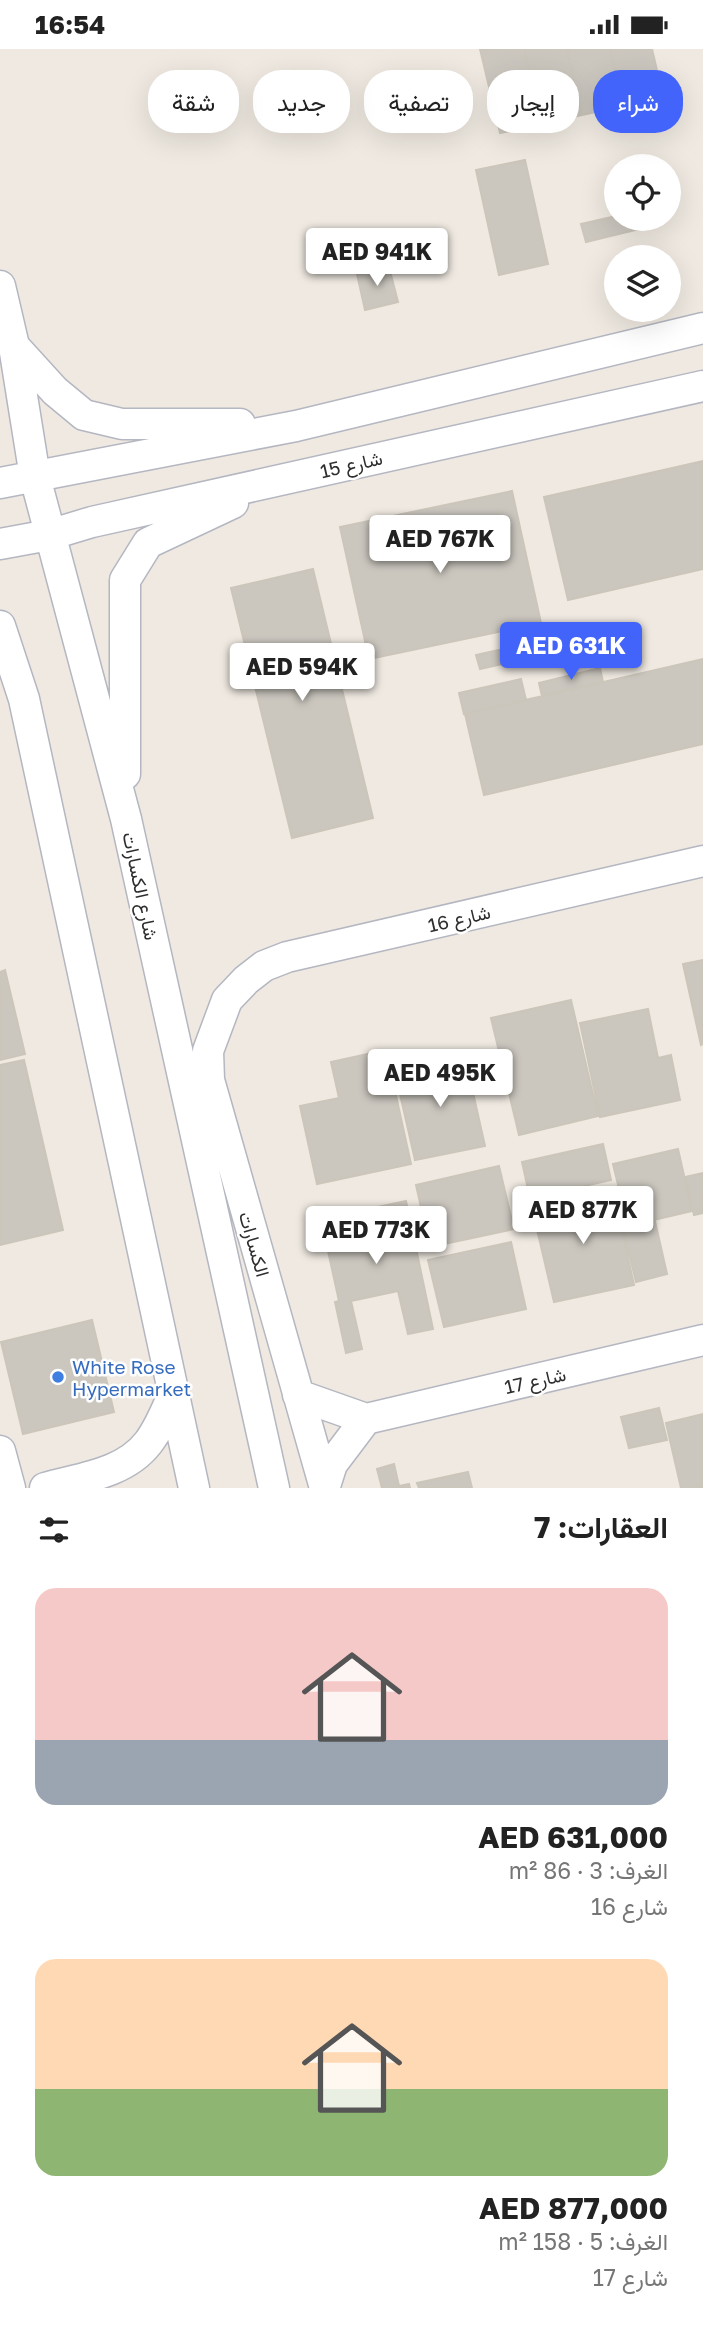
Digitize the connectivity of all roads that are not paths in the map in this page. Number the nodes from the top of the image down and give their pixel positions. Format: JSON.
{"nodes":[{"id":1,"x":0,"y":286,"type":"edge"},
{"id":2,"x":703,"y":328,"type":"edge"},
{"id":3,"x":14,"y":346,"type":"junction"},
{"id":4,"x":703,"y":386,"type":"edge"},
{"id":5,"x":296,"y":426,"type":"junction"},
{"id":6,"x":35,"y":477,"type":"junction"},
{"id":7,"x":284,"y":479,"type":"junction"},
{"id":8,"x":0,"y":484,"type":"edge"},
{"id":9,"x":49,"y":535,"type":"junction"},
{"id":10,"x":0,"y":544,"type":"edge"},
{"id":11,"x":0,"y":626,"type":"edge"},
{"id":12,"x":0,"y":654,"type":"edge"},
{"id":13,"x":24,"y":699,"type":"junction"},
{"id":14,"x":126,"y":819,"type":"junction"},
{"id":15,"x":703,"y":861,"type":"edge"},
{"id":16,"x":227,"y":1000,"type":"joint"},
{"id":17,"x":703,"y":1341,"type":"edge"},
{"id":18,"x":173,"y":1395,"type":"junction"},
{"id":19,"x":298,"y":1395,"type":"junction"},
{"id":20,"x":366,"y":1419,"type":"junction"},
{"id":21,"x":0,"y":1451,"type":"edge"},
{"id":22,"x":325,"y":1487,"type":"edge"},
{"id":23,"x":10,"y":1488,"type":"edge"},
{"id":24,"x":45,"y":1488,"type":"edge"},
{"id":25,"x":194,"y":1488,"type":"edge"},
{"id":26,"x":274,"y":1488,"type":"edge"}],
"edges":[{"from":1,"to":3,"type":"street","name":"شارع الكسارات"},
{"from":2,"to":5,"type":"street"},
{"from":3,"to":5,"type":"street"},
{"from":3,"to":6,"type":"street","name":"شارع الكسارات"},
{"from":4,"to":7,"type":"street","name":"شارع 15"},
{"from":5,"to":6,"type":"street"},
{"from":6,"to":8,"type":"street"},
{"from":6,"to":9,"type":"street","name":"شارع الكسارات"},
{"from":7,"to":9,"type":"street","name":"شارع 15"},
{"from":7,"to":14,"type":"street"},
{"from":9,"to":10,"type":"street","name":"شارع 15"},
{"from":9,"to":14,"type":"street","name":"شارع الكسارات"},
{"from":11,"to":13,"type":"street"},
{"from":12,"to":13,"type":"street"},
{"from":13,"to":18,"type":"street"},
{"from":14,"to":26,"type":"street","name":"شارع الكسارات"},
{"from":15,"to":16,"type":"street","name":"شارع 16"},
{"from":16,"to":19,"type":"street","name":"الكسارات"},
{"from":17,"to":20,"type":"street","name":"شارع 17"},
{"from":18,"to":24,"type":"street"},
{"from":18,"to":25,"type":"street"},
{"from":19,"to":20,"type":"street"},
{"from":19,"to":22,"type":"street","name":"الكسارات"},
{"from":20,"to":22,"type":"street"},
{"from":21,"to":23,"type":"street"}]}
